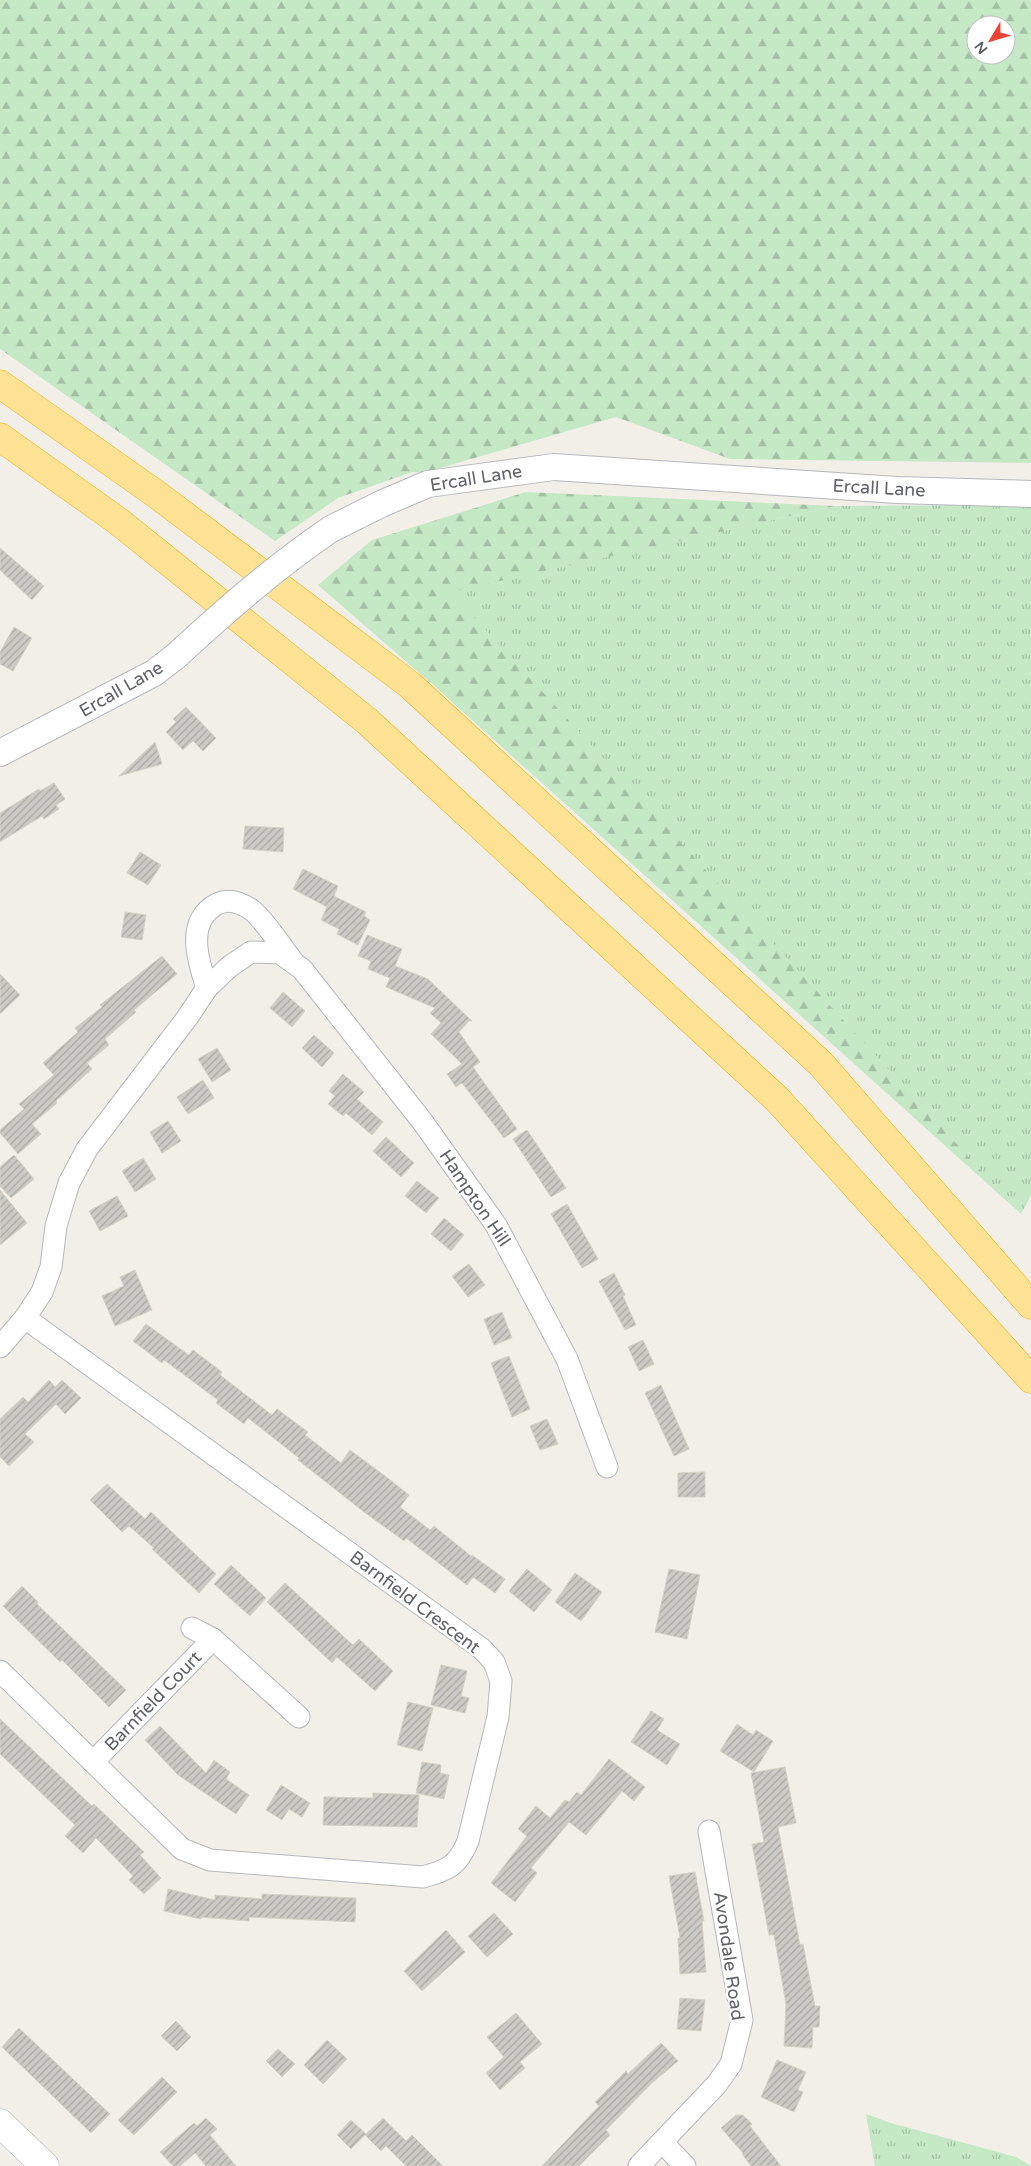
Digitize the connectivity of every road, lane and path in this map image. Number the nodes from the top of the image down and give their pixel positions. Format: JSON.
{"nodes":[{"id":1,"x":0,"y":384,"type":"edge"},
{"id":2,"x":0,"y":437,"type":"edge"},
{"id":3,"x":1031,"y":494,"type":"edge"},
{"id":4,"x":0,"y":753,"type":"edge"},
{"id":5,"x":292,"y":960,"type":"junction"},
{"id":6,"x":207,"y":988,"type":"junction"},
{"id":7,"x":1031,"y":1305,"type":"edge"},
{"id":8,"x":25,"y":1318,"type":"junction"},
{"id":9,"x":0,"y":1347,"type":"edge"},
{"id":10,"x":1031,"y":1379,"type":"edge"},
{"id":11,"x":607,"y":1466,"type":"dead end"},
{"id":12,"x":192,"y":1628,"type":"dead end"},
{"id":13,"x":213,"y":1640,"type":"junction"},
{"id":14,"x":0,"y":1671,"type":"edge"},
{"id":15,"x":299,"y":1717,"type":"dead end"},
{"id":16,"x":93,"y":1762,"type":"junction"},
{"id":17,"x":709,"y":1831,"type":"dead end"},
{"id":18,"x":0,"y":2123,"type":"edge"},
{"id":19,"x":662,"y":2142,"type":"junction"},
{"id":20,"x":45,"y":2166,"type":"edge"},
{"id":21,"x":639,"y":2166,"type":"edge"},
{"id":22,"x":685,"y":2166,"type":"edge"}],
"edges":[{"from":1,"to":7,"type":"highway"},
{"from":2,"to":10,"type":"highway"},
{"from":3,"to":4,"type":"street","name":"Ercall Lane","bridge":true},
{"from":5,"to":6,"type":"street"},
{"from":5,"to":6,"type":"street","name":"Hampton Hill"},
{"from":5,"to":11,"type":"street","name":"Hampton Hill"},
{"from":6,"to":8,"type":"street"},
{"from":8,"to":9,"type":"street"},
{"from":8,"to":16,"type":"street","name":"Barnfield Crescent"},
{"from":12,"to":13,"type":"street","name":"Barnfield Court"},
{"from":13,"to":15,"type":"street","name":"Barnfield Court"},
{"from":13,"to":16,"type":"street","name":"Barnfield Court"},
{"from":14,"to":16,"type":"street","name":"Barnfield Crescent"},
{"from":17,"to":19,"type":"street","name":"Avondale Road"},
{"from":18,"to":20,"type":"main road"},
{"from":19,"to":21,"type":"street","name":"Avondale Road"},
{"from":19,"to":22,"type":"street"}]}
